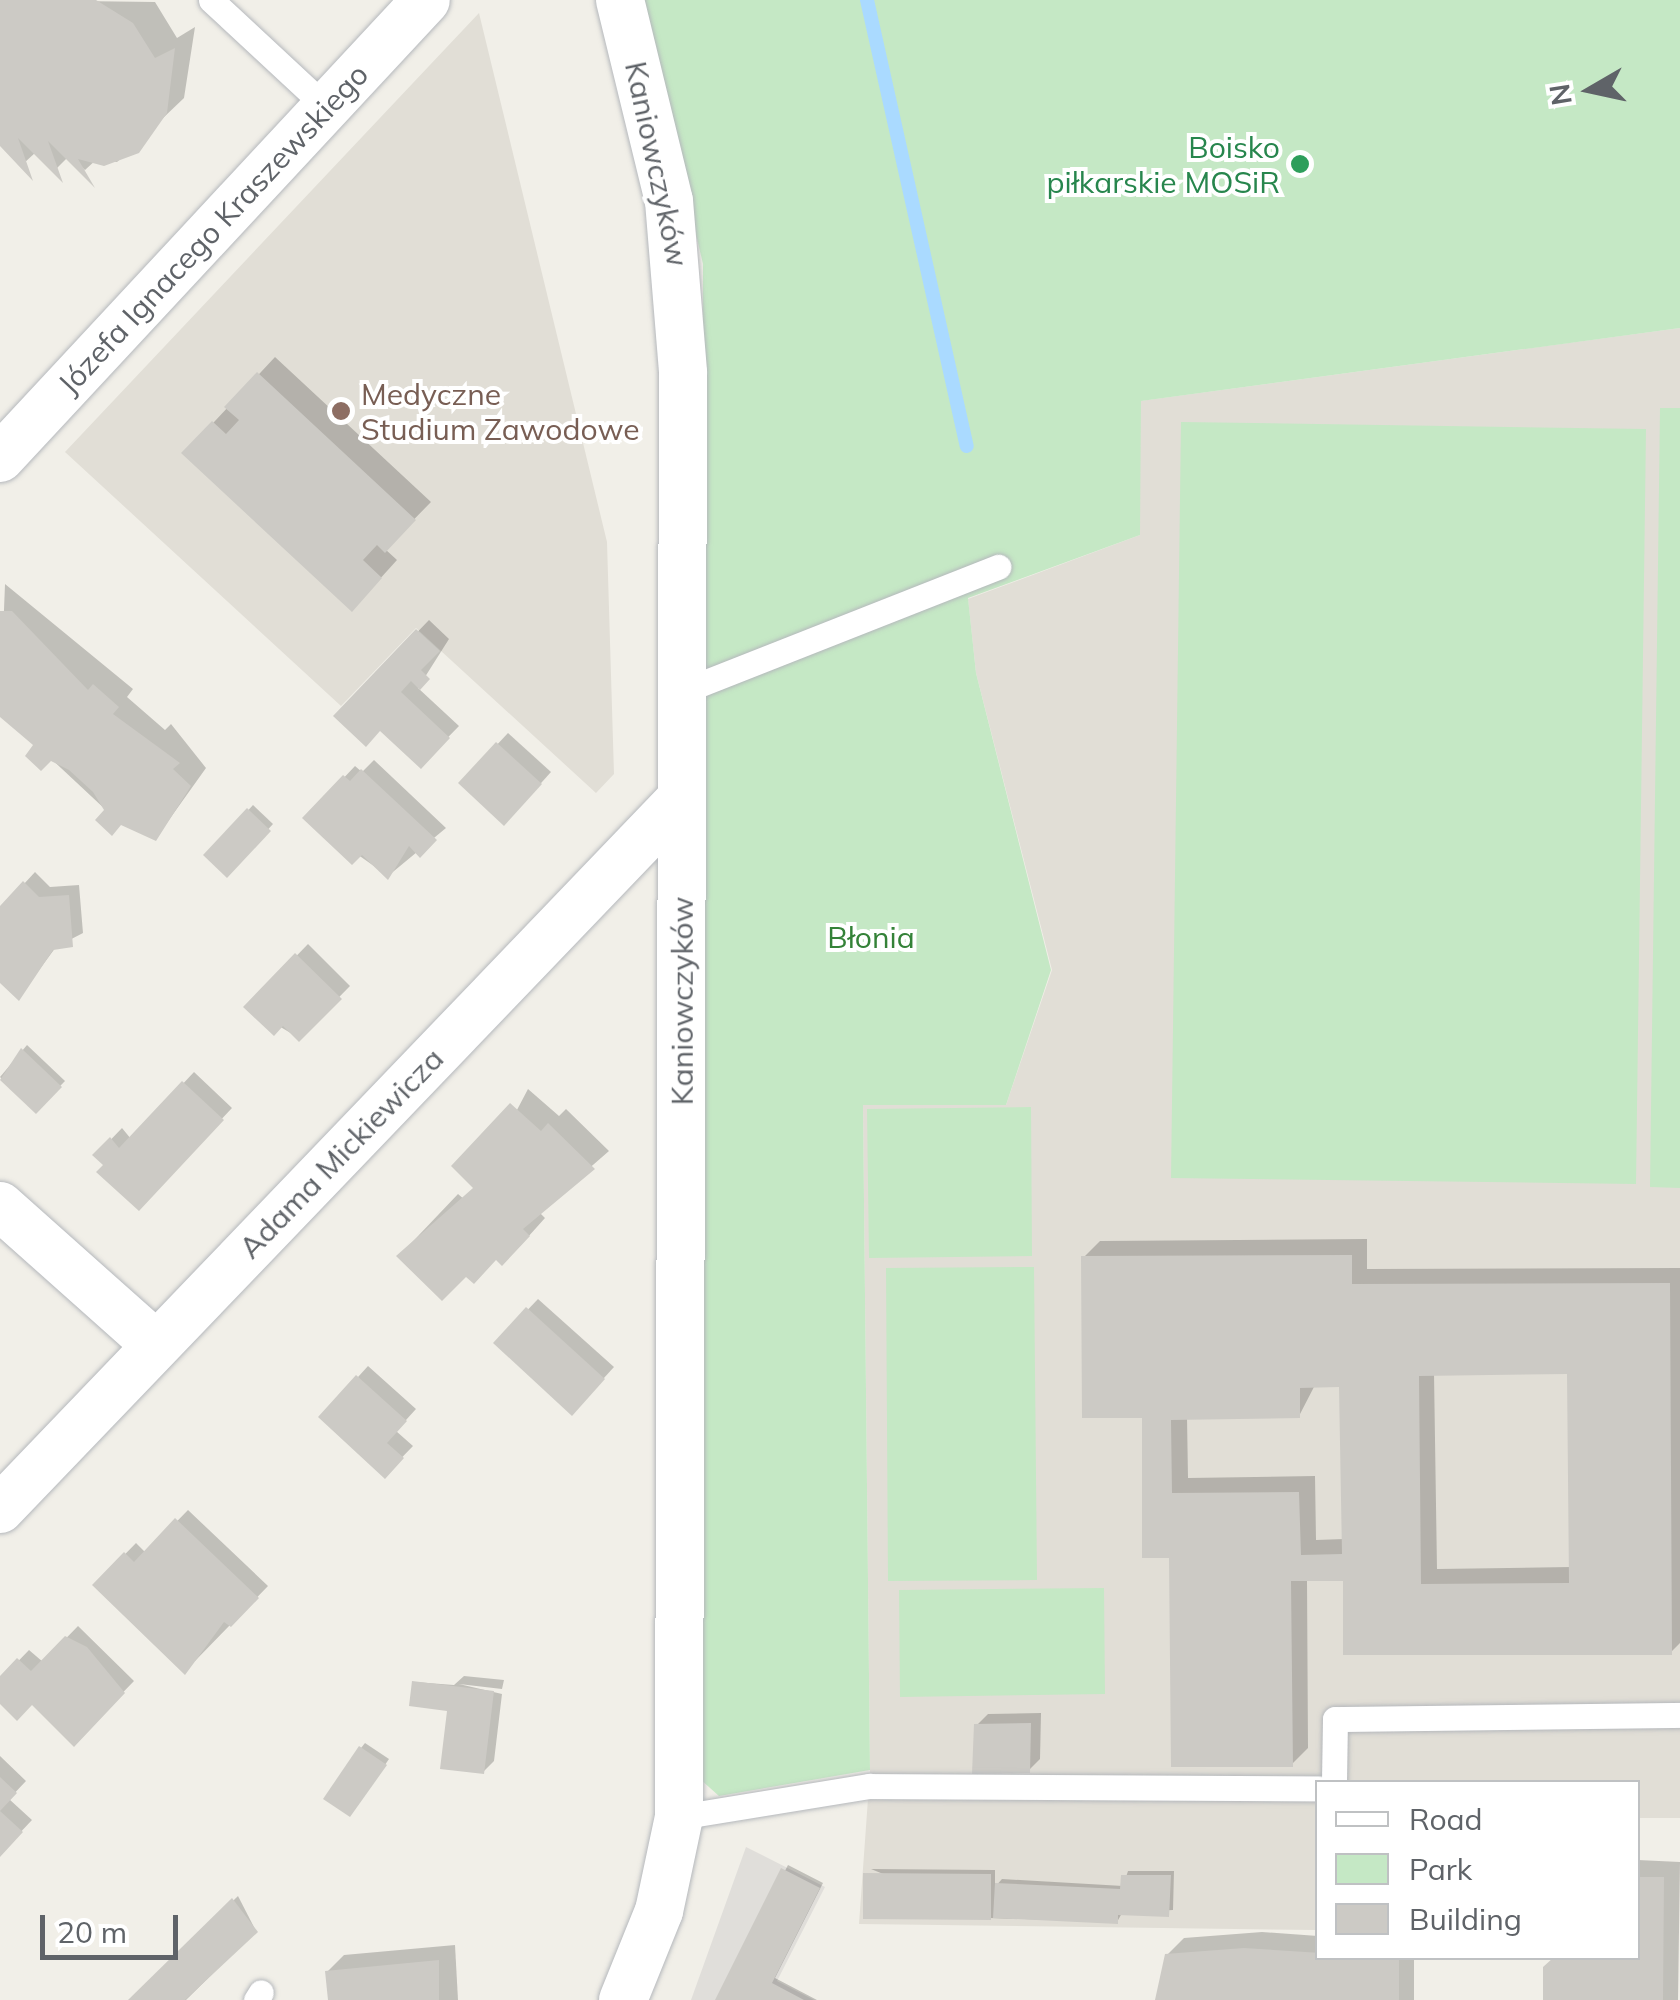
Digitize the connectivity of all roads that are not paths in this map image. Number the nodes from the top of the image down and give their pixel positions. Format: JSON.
{"nodes":[{"id":1,"x":211,"y":0,"type":"edge"},
{"id":2,"x":426,"y":0,"type":"edge"},
{"id":3,"x":620,"y":0,"type":"edge"},
{"id":4,"x":326,"y":107,"type":"junction"},
{"id":5,"x":0,"y":458,"type":"edge"},
{"id":6,"x":998,"y":567,"type":"dead end"},
{"id":7,"x":683,"y":691,"type":"junction"},
{"id":8,"x":682,"y":798,"type":"junction"},
{"id":9,"x":0,"y":1206,"type":"edge"},
{"id":10,"x":156,"y":1345,"type":"junction"},
{"id":11,"x":0,"y":1509,"type":"edge"},
{"id":12,"x":1680,"y":1715,"type":"edge"},
{"id":13,"x":1334,"y":1780,"type":"edge"},
{"id":14,"x":1315,"y":1788,"type":"edge"},
{"id":15,"x":679,"y":1817,"type":"junction"},
{"id":16,"x":623,"y":2000,"type":"edge"}],
"edges":[{"from":1,"to":4,"type":"lane"},
{"from":2,"to":4,"type":"street","name":"Józefa Ignacego Kraszewskiego"},
{"from":3,"to":7,"type":"street","name":"Kaniowczyków"},
{"from":4,"to":5,"type":"street","name":"Józefa Ignacego Kraszewskiego"},
{"from":6,"to":7,"type":"lane"},
{"from":7,"to":8,"type":"street","name":"Kaniowczyków"},
{"from":8,"to":10,"type":"street","name":"Adama Mickiewicza"},
{"from":8,"to":15,"type":"street","name":"Kaniowczyków"},
{"from":9,"to":10,"type":"street"},
{"from":10,"to":11,"type":"street","name":"Adama Mickiewicza"},
{"from":12,"to":13,"type":"lane"},
{"from":14,"to":15,"type":"lane"},
{"from":15,"to":16,"type":"street","name":"Kaniowczyków"}]}
